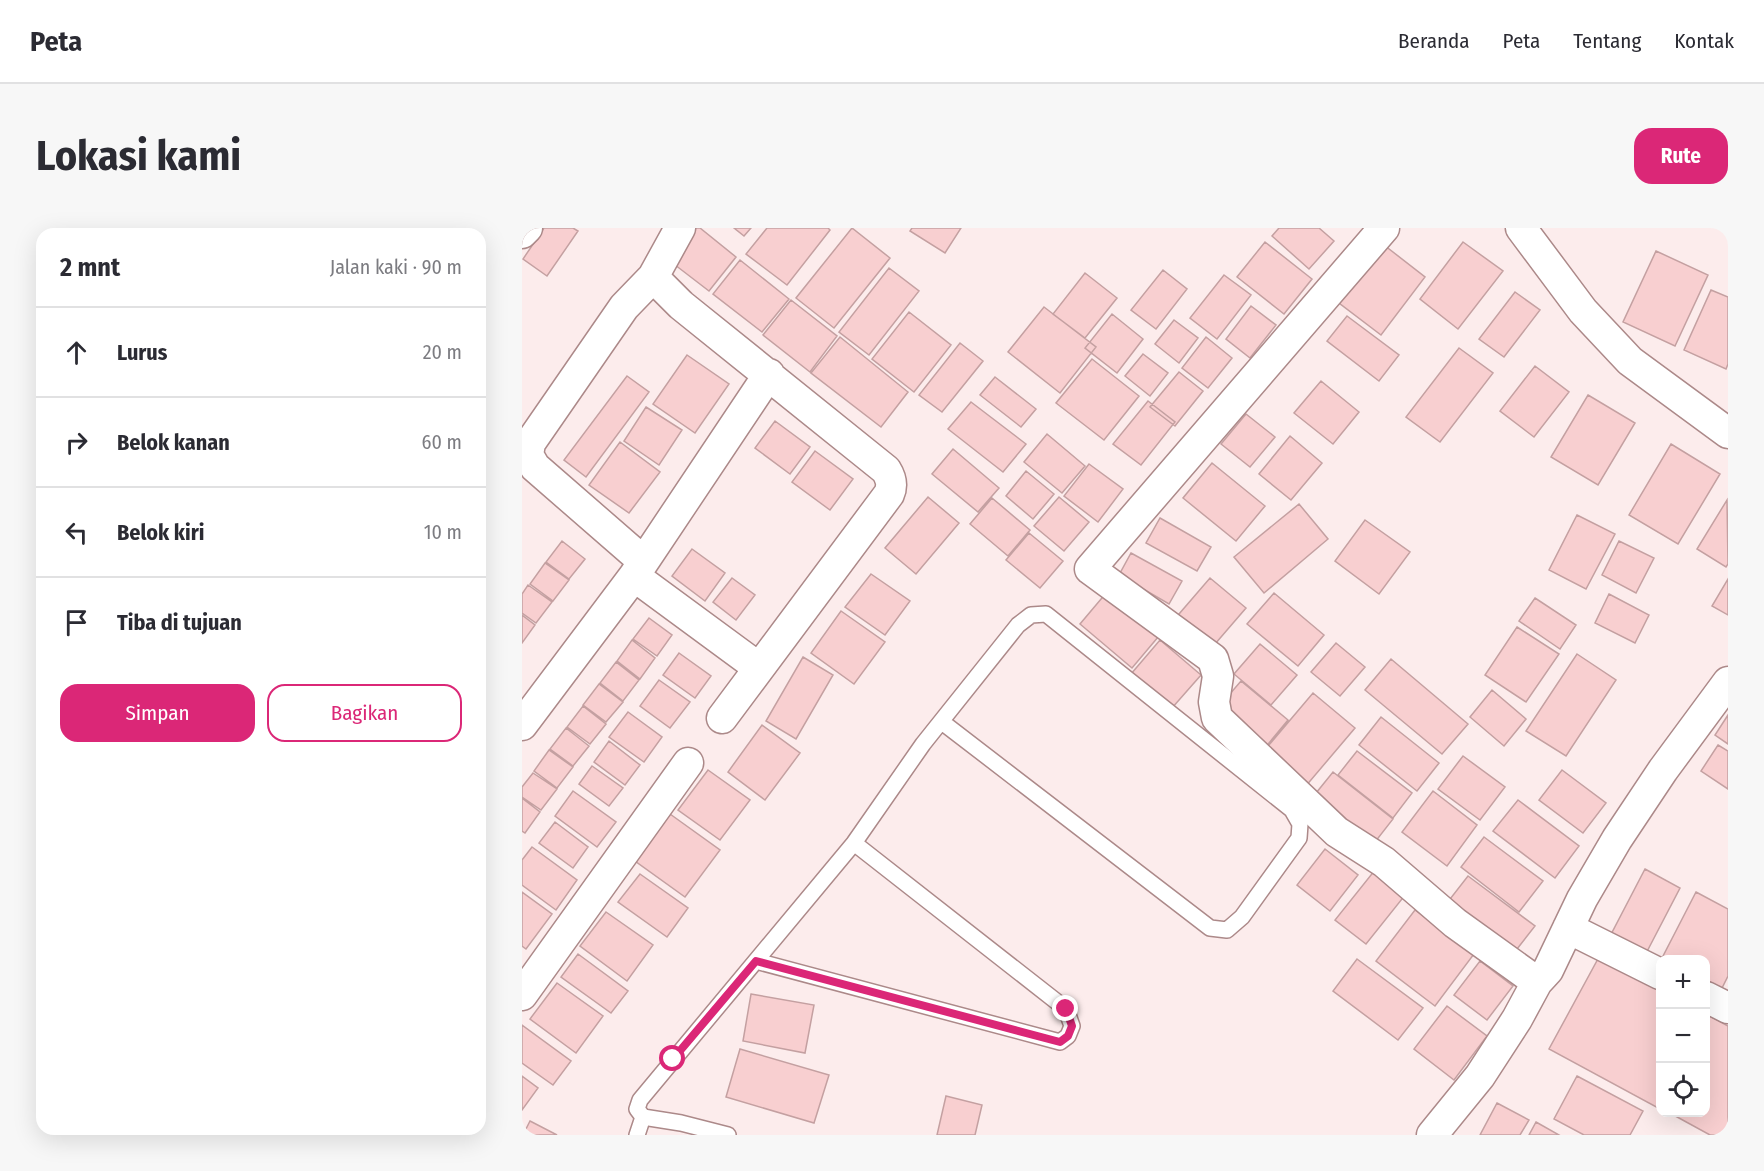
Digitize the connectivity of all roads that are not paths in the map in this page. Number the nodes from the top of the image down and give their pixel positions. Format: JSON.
{"nodes":[{"id":1,"x":527,"y":228,"type":"edge"},
{"id":2,"x":680,"y":228,"type":"edge"},
{"id":3,"x":1384,"y":228,"type":"edge"},
{"id":4,"x":1521,"y":228,"type":"edge"},
{"id":5,"x":522,"y":233,"type":"edge"},
{"id":6,"x":653,"y":277,"type":"junction"},
{"id":7,"x":769,"y":374,"type":"junction"},
{"id":8,"x":1728,"y":433,"type":"edge"},
{"id":9,"x":639,"y":569,"type":"junction"},
{"id":10,"x":759,"y":668,"type":"junction"},
{"id":11,"x":1728,"y":682,"type":"edge"},
{"id":12,"x":722,"y":718,"type":"dead end"},
{"id":13,"x":942,"y":722,"type":"junction"},
{"id":14,"x":522,"y":724,"type":"edge"},
{"id":15,"x":688,"y":763,"type":"dead end"},
{"id":16,"x":854,"y":843,"type":"junction"},
{"id":17,"x":1568,"y":928,"type":"junction"},
{"id":18,"x":756,"y":961,"type":"junction"},
{"id":19,"x":1656,"y":972,"type":"edge"},
{"id":20,"x":1537,"y":982,"type":"junction"},
{"id":21,"x":522,"y":995,"type":"edge"},
{"id":22,"x":1710,"y":999,"type":"edge"},
{"id":23,"x":1728,"y":1008,"type":"edge"},
{"id":24,"x":643,"y":1117,"type":"junction"},
{"id":25,"x":679,"y":1129,"type":"edge"},
{"id":26,"x":637,"y":1135,"type":"edge"},
{"id":27,"x":728,"y":1135,"type":"edge"},
{"id":28,"x":1432,"y":1135,"type":"edge"}],
"edges":[{"from":1,"to":5,"type":"street"},
{"from":2,"to":6,"type":"street"},
{"from":3,"to":20,"type":"street"},
{"from":4,"to":8,"type":"street"},
{"from":6,"to":7,"type":"street"},
{"from":6,"to":9,"type":"street"},
{"from":7,"to":9,"type":"street"},
{"from":7,"to":10,"type":"street"},
{"from":9,"to":10,"type":"street"},
{"from":9,"to":14,"type":"street"},
{"from":10,"to":12,"type":"street"},
{"from":11,"to":17,"type":"street"},
{"from":13,"to":13,"type":"lane"},
{"from":13,"to":16,"type":"lane"},
{"from":15,"to":21,"type":"street"},
{"from":16,"to":18,"type":"lane"},
{"from":16,"to":18,"type":"lane"},
{"from":17,"to":19,"type":"street"},
{"from":17,"to":20,"type":"street"},
{"from":18,"to":24,"type":"lane"},
{"from":20,"to":28,"type":"street"},
{"from":22,"to":23,"type":"street"},
{"from":24,"to":25,"type":"lane"},
{"from":24,"to":26,"type":"lane"},
{"from":25,"to":27,"type":"lane"}]}
